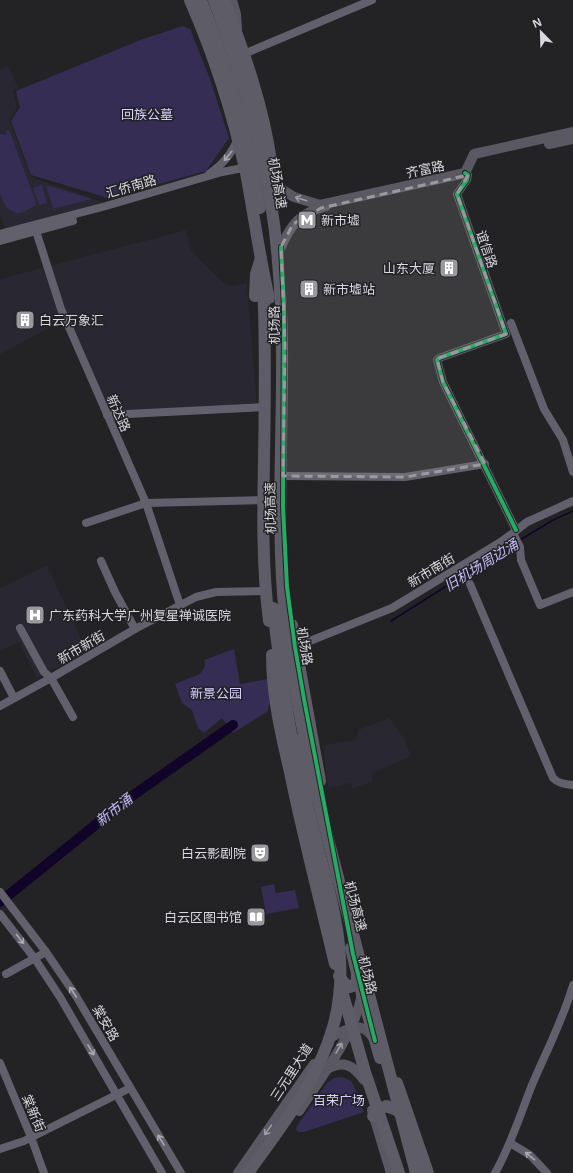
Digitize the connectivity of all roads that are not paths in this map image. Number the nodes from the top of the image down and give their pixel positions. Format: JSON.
{"nodes":[{"id":1,"x":184,"y":0,"type":"edge"},
{"id":2,"x":190,"y":0,"type":"edge"},
{"id":3,"x":200,"y":0,"type":"edge"},
{"id":4,"x":215,"y":0,"type":"edge"},
{"id":5,"x":224,"y":0,"type":"edge"},
{"id":6,"x":232,"y":0,"type":"edge"},
{"id":7,"x":372,"y":0,"type":"edge"},
{"id":8,"x":209,"y":27,"type":"junction"},
{"id":9,"x":233,"y":42,"type":"junction"},
{"id":10,"x":239,"y":57,"type":"junction"},
{"id":11,"x":241,"y":128,"type":"junction"},
{"id":12,"x":573,"y":132,"type":"edge"},
{"id":13,"x":573,"y":140,"type":"edge"},
{"id":14,"x":266,"y":155,"type":"junction"},
{"id":15,"x":269,"y":169,"type":"junction"},
{"id":16,"x":251,"y":170,"type":"junction"},
{"id":17,"x":466,"y":174,"type":"junction"},
{"id":18,"x":204,"y":177,"type":"junction"},
{"id":19,"x":50,"y":224,"type":"junction"},
{"id":20,"x":36,"y":231,"type":"junction"},
{"id":21,"x":0,"y":234,"type":"edge"},
{"id":22,"x":0,"y":241,"type":"edge"},
{"id":23,"x":281,"y":247,"type":"junction"},
{"id":24,"x":279,"y":264,"type":"junction"},
{"id":25,"x":269,"y":298,"type":"junction"},
{"id":26,"x":511,"y":323,"type":"dead end"},
{"id":27,"x":265,"y":407,"type":"junction"},
{"id":28,"x":107,"y":414,"type":"junction"},
{"id":29,"x":485,"y":464,"type":"junction"},
{"id":30,"x":573,"y":472,"type":"edge"},
{"id":31,"x":283,"y":476,"type":"junction"},
{"id":32,"x":264,"y":500,"type":"junction"},
{"id":33,"x":573,"y":501,"type":"edge"},
{"id":34,"x":146,"y":503,"type":"junction"},
{"id":35,"x":86,"y":523,"type":"dead end"},
{"id":36,"x":515,"y":534,"type":"junction"},
{"id":37,"x":101,"y":561,"type":"dead end"},
{"id":38,"x":470,"y":584,"type":"dead end"},
{"id":39,"x":266,"y":591,"type":"junction"},
{"id":40,"x":573,"y":592,"type":"edge"},
{"id":41,"x":180,"y":605,"type":"junction"},
{"id":42,"x":273,"y":608,"type":"junction"},
{"id":43,"x":20,"y":628,"type":"dead end"},
{"id":44,"x":135,"y":629,"type":"junction"},
{"id":45,"x":295,"y":647,"type":"junction"},
{"id":46,"x":0,"y":671,"type":"edge"},
{"id":47,"x":51,"y":678,"type":"junction"},
{"id":48,"x":14,"y":698,"type":"junction"},
{"id":49,"x":284,"y":704,"type":"junction"},
{"id":50,"x":0,"y":706,"type":"edge"},
{"id":51,"x":73,"y":717,"type":"dead end"},
{"id":52,"x":573,"y":785,"type":"edge"},
{"id":53,"x":0,"y":892,"type":"edge"},
{"id":54,"x":2,"y":916,"type":"edge"},
{"id":55,"x":46,"y":952,"type":"junction"},
{"id":56,"x":35,"y":959,"type":"junction"},
{"id":57,"x":357,"y":973,"type":"junction"},
{"id":58,"x":6,"y":974,"type":"dead end"},
{"id":59,"x":340,"y":976,"type":"junction"},
{"id":60,"x":573,"y":985,"type":"edge"},
{"id":61,"x":362,"y":994,"type":"junction"},
{"id":62,"x":374,"y":1014,"type":"junction"},
{"id":63,"x":351,"y":1028,"type":"junction"},
{"id":64,"x":328,"y":1039,"type":"junction"},
{"id":65,"x":375,"y":1041,"type":"junction"},
{"id":66,"x":381,"y":1062,"type":"junction"},
{"id":67,"x":0,"y":1063,"type":"edge"},
{"id":68,"x":361,"y":1067,"type":"junction"},
{"id":69,"x":327,"y":1069,"type":"junction"},
{"id":70,"x":364,"y":1080,"type":"junction"},
{"id":71,"x":130,"y":1088,"type":"junction"},
{"id":72,"x":118,"y":1095,"type":"junction"},
{"id":73,"x":397,"y":1110,"type":"junction"},
{"id":74,"x":374,"y":1116,"type":"junction"},
{"id":75,"x":31,"y":1137,"type":"junction"},
{"id":76,"x":510,"y":1143,"type":"junction"},
{"id":77,"x":0,"y":1149,"type":"edge"},
{"id":78,"x":44,"y":1173,"type":"edge"},
{"id":79,"x":162,"y":1173,"type":"edge"},
{"id":80,"x":181,"y":1173,"type":"edge"},
{"id":81,"x":238,"y":1173,"type":"edge"},
{"id":82,"x":248,"y":1173,"type":"edge"},
{"id":83,"x":255,"y":1173,"type":"edge"},
{"id":84,"x":391,"y":1173,"type":"edge"},
{"id":85,"x":399,"y":1173,"type":"edge"},
{"id":86,"x":407,"y":1173,"type":"edge"},
{"id":87,"x":416,"y":1173,"type":"edge"},
{"id":88,"x":428,"y":1173,"type":"edge"},
{"id":89,"x":495,"y":1173,"type":"edge"},
{"id":90,"x":547,"y":1173,"type":"edge"}],
"edges":[{"from":1,"to":8,"type":"main road"},
{"from":2,"to":25,"type":"highway","bridge":true},
{"from":3,"to":8,"type":"highway"},
{"from":3,"to":25,"type":"highway","name":"机场高速","bridge":true},
{"from":4,"to":9,"type":"highway","name":"机场路"},
{"from":4,"to":24,"type":"highway","name":"机场高速","bridge":true},
{"from":5,"to":24,"type":"highway","bridge":true},
{"from":6,"to":9,"type":"main road"},
{"from":7,"to":10,"type":"street"},
{"from":8,"to":11,"type":"highway"},
{"from":9,"to":10,"type":"highway","name":"机场路"},
{"from":10,"to":14,"type":"highway","name":"机场路"},
{"from":11,"to":16,"type":"highway"},
{"from":11,"to":18,"type":"street","one_way":true},
{"from":12,"to":17,"type":"main road","name":"齐富路"},
{"from":13,"to":17,"type":"main road"},
{"from":14,"to":15,"type":"highway","name":"机场路"},
{"from":17,"to":14,"type":"main road","name":"齐富路","one_way":true},
{"from":15,"to":16,"type":"street","name":"汇侨南路"},
{"from":15,"to":23,"type":"highway","name":"机场路"},
{"from":16,"to":18,"type":"street","name":"汇侨南路"},
{"from":16,"to":19,"type":"street","name":"汇侨南路"},
{"from":16,"to":27,"type":"highway","name":"机场路"},
{"from":17,"to":23,"type":"main road","name":"齐富路"},
{"from":17,"to":29,"type":"street","name":"谊信路"},
{"from":18,"to":19,"type":"street","name":"汇侨南路"},
{"from":19,"to":20,"type":"street","name":"汇侨南路"},
{"from":19,"to":21,"type":"street","name":"汇侨南路"},
{"from":20,"to":22,"type":"street","name":"汇侨南路"},
{"from":20,"to":28,"type":"street","name":"新达路"},
{"from":23,"to":31,"type":"highway","name":"机场路"},
{"from":24,"to":62,"type":"highway","name":"机场高速","bridge":true},
{"from":25,"to":42,"type":"highway","name":"机场高速"},
{"from":26,"to":30,"type":"street"},
{"from":27,"to":28,"type":"street"},
{"from":27,"to":32,"type":"highway","name":"机场路"},
{"from":28,"to":34,"type":"street","name":"新达路"},
{"from":29,"to":31,"type":"street"},
{"from":29,"to":36,"type":"street"},
{"from":31,"to":45,"type":"highway","name":"机场路"},
{"from":32,"to":34,"type":"street"},
{"from":32,"to":39,"type":"highway","name":"机场路"},
{"from":33,"to":36,"type":"street","name":"新市南街"},
{"from":34,"to":35,"type":"street"},
{"from":34,"to":41,"type":"street","name":"新达路"},
{"from":36,"to":40,"type":"street"},
{"from":36,"to":45,"type":"street","name":"新市南街"},
{"from":37,"to":44,"type":"street"},
{"from":38,"to":52,"type":"street"},
{"from":39,"to":41,"type":"street","name":"新市新街"},
{"from":39,"to":49,"type":"highway","name":"机场路"},
{"from":41,"to":44,"type":"street","name":"新市新街"},
{"from":42,"to":82,"type":"highway","name":"机场高速","bridge":true},
{"from":42,"to":85,"type":"highway","bridge":true},
{"from":43,"to":47,"type":"street"},
{"from":44,"to":47,"type":"street","name":"新市新街"},
{"from":45,"to":57,"type":"highway","name":"机场路"},
{"from":46,"to":48,"type":"street"},
{"from":47,"to":48,"type":"street","name":"新市新街"},
{"from":47,"to":51,"type":"street"},
{"from":48,"to":50,"type":"street","name":"新市新街"},
{"from":49,"to":59,"type":"main road","name":"机场路"},
{"from":49,"to":86,"type":"highway","bridge":true},
{"from":53,"to":55,"type":"street","name":"棠安路"},
{"from":54,"to":56,"type":"street","name":"棠安路","one_way":true},
{"from":55,"to":56,"type":"street"},
{"from":71,"to":55,"type":"street","name":"棠安路","one_way":true},
{"from":56,"to":58,"type":"street"},
{"from":56,"to":72,"type":"street","name":"棠安路","one_way":true},
{"from":57,"to":59,"type":"highway"},
{"from":57,"to":61,"type":"highway","name":"机场路"},
{"from":59,"to":63,"type":"main road"},
{"from":59,"to":64,"type":"main road","name":"三元里大道"},
{"from":60,"to":76,"type":"street"},
{"from":61,"to":63,"type":"main road"},
{"from":61,"to":65,"type":"highway","name":"机场路"},
{"from":62,"to":87,"type":"highway","name":"机场高速","bridge":true},
{"from":62,"to":88,"type":"highway","bridge":true},
{"from":63,"to":64,"type":"main road"},
{"from":63,"to":65,"type":"main road"},
{"from":63,"to":68,"type":"main road"},
{"from":69,"to":63,"type":"main road","one_way":true},
{"from":64,"to":81,"type":"main road","name":"三元里大道","one_way":true},
{"from":65,"to":66,"type":"highway","name":"机场路"},
{"from":66,"to":68,"type":"highway"},
{"from":66,"to":73,"type":"highway","name":"机场路"},
{"from":67,"to":75,"type":"street","name":"棠新街"},
{"from":68,"to":70,"type":"main road"},
{"from":69,"to":70,"type":"main road"},
{"from":69,"to":83,"type":"main road"},
{"from":70,"to":74,"type":"main road"},
{"from":71,"to":72,"type":"street"},
{"from":80,"to":71,"type":"street","name":"棠安路","one_way":true},
{"from":72,"to":75,"type":"street"},
{"from":72,"to":79,"type":"street","name":"棠安路"},
{"from":73,"to":74,"type":"highway"},
{"from":73,"to":87,"type":"highway","name":"机场路"},
{"from":74,"to":84,"type":"main road"},
{"from":75,"to":77,"type":"street"},
{"from":75,"to":78,"type":"street","name":"棠新街"},
{"from":76,"to":89,"type":"street"},
{"from":90,"to":76,"type":"street","one_way":true}]}
